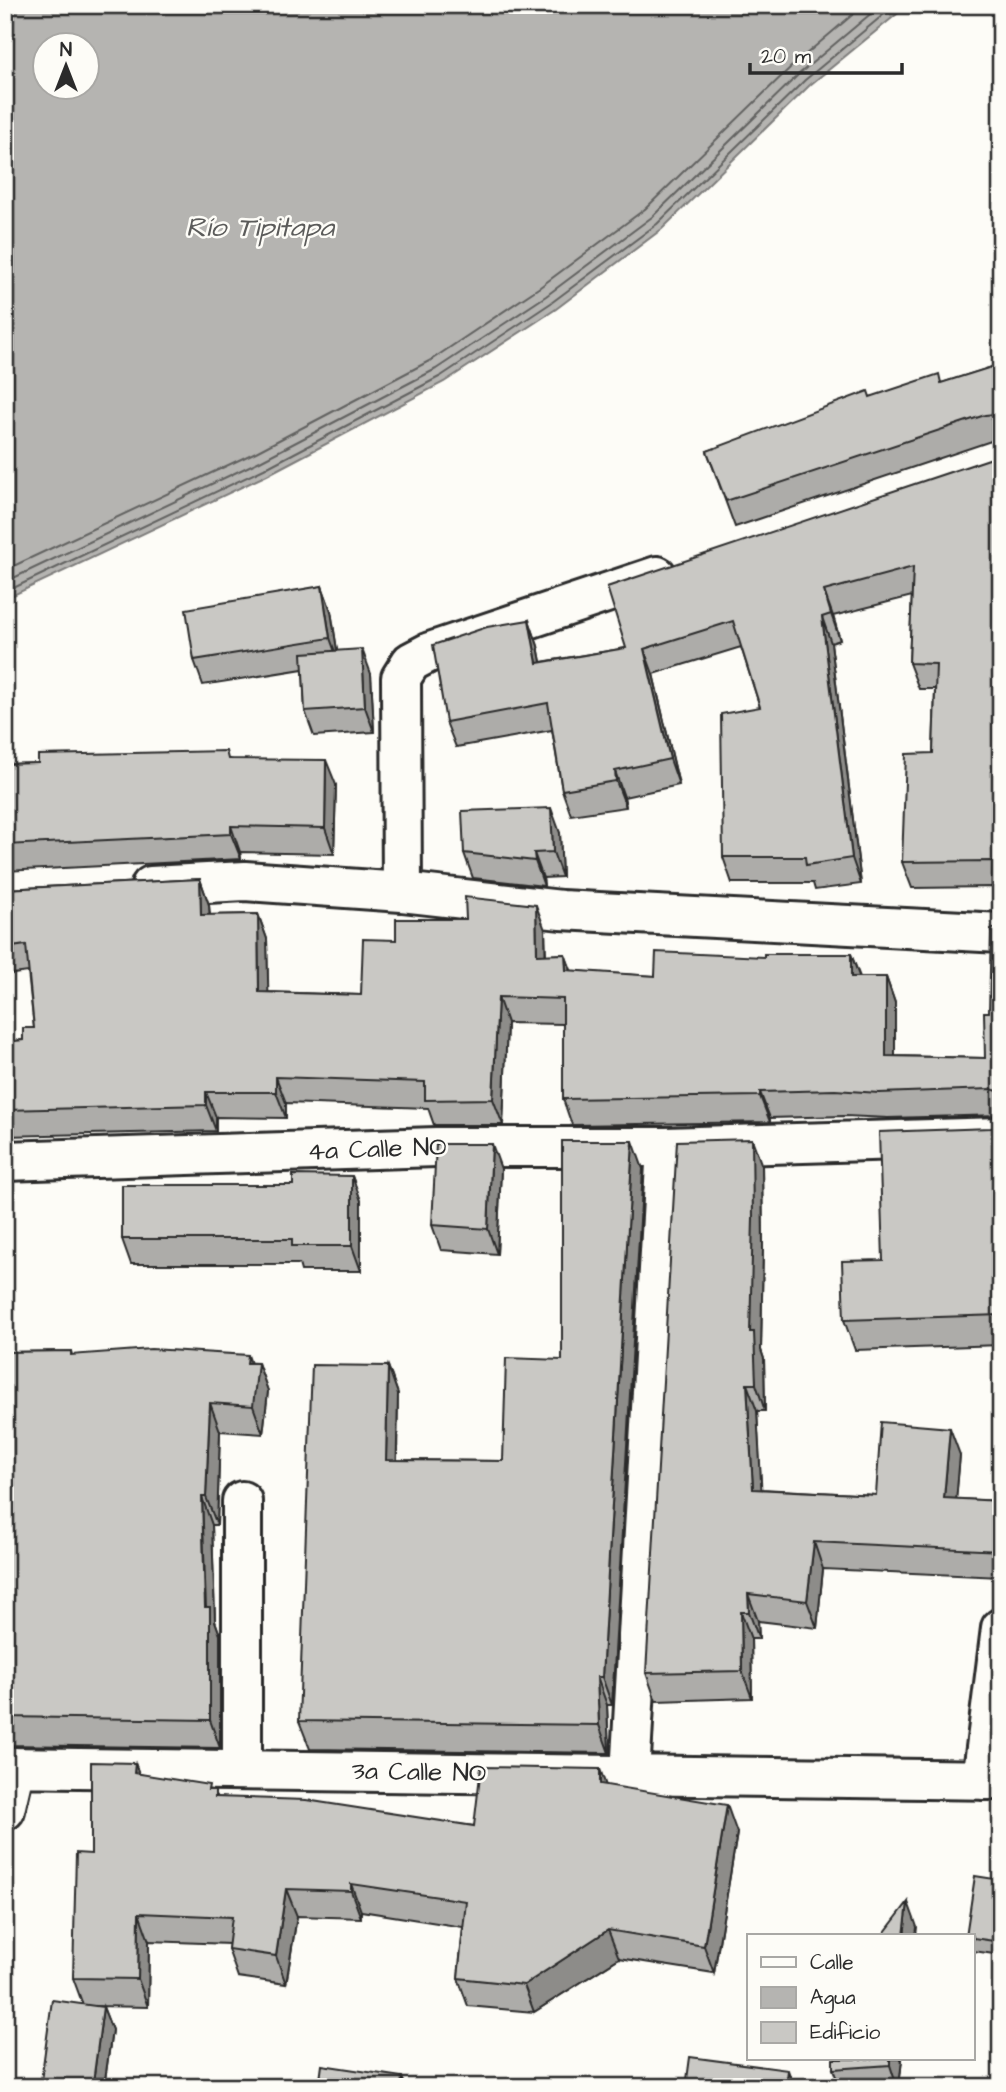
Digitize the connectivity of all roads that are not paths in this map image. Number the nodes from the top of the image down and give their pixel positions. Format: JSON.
{"nodes":[{"id":1,"x":689,"y":565,"type":"edge"},
{"id":2,"x":112,"y":888,"type":"edge"},
{"id":3,"x":402,"y":892,"type":"junction"},
{"id":4,"x":1001,"y":933,"type":"edge"},
{"id":5,"x":1001,"y":1138,"type":"edge"},
{"id":6,"x":666,"y":1147,"type":"junction"},
{"id":7,"x":5,"y":1161,"type":"edge"},
{"id":8,"x":242,"y":1501,"type":"dead end"},
{"id":9,"x":1001,"y":1628,"type":"edge"},
{"id":10,"x":10,"y":1767,"type":"edge"},
{"id":11,"x":242,"y":1769,"type":"junction"},
{"id":12,"x":630,"y":1775,"type":"junction"},
{"id":13,"x":991,"y":1780,"type":"edge"},
{"id":14,"x":5,"y":1810,"type":"edge"}],
"edges":[{"from":1,"to":3,"type":"street"},
{"from":2,"to":3,"type":"street"},
{"from":3,"to":4,"type":"street"},
{"from":5,"to":6,"type":"street","name":"4a Calle NO"},
{"from":6,"to":7,"type":"street","name":"4a Calle NO"},
{"from":6,"to":12,"type":"street"},
{"from":8,"to":11,"type":"street"},
{"from":9,"to":13,"type":"street"},
{"from":10,"to":11,"type":"street","name":"3a Calle NO"},
{"from":10,"to":14,"type":"street"},
{"from":11,"to":12,"type":"street","name":"3a Calle NO"},
{"from":12,"to":13,"type":"street","name":"3a Calle NO"}]}
